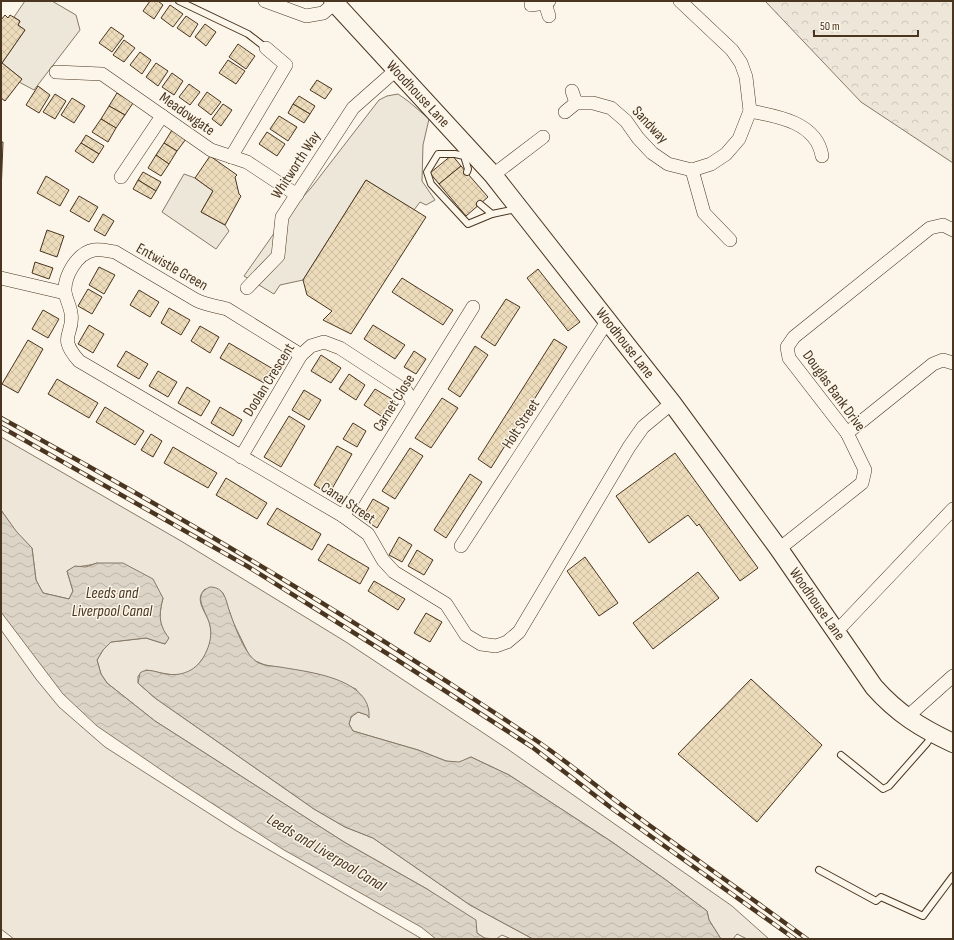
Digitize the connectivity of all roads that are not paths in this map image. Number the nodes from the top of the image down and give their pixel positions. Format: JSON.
{"nodes":[{"id":1,"x":179,"y":1,"type":"edge"},
{"id":2,"x":266,"y":1,"type":"edge"},
{"id":3,"x":680,"y":1,"type":"edge"},
{"id":4,"x":334,"y":2,"type":"edge"},
{"id":5,"x":531,"y":5,"type":"dead end"},
{"id":6,"x":548,"y":7,"type":"edge"},
{"id":7,"x":266,"y":48,"type":"joint"},
{"id":8,"x":396,"y":70,"type":"junction"},
{"id":9,"x":56,"y":72,"type":"dead end"},
{"id":10,"x":750,"y":111,"type":"junction"},
{"id":11,"x":565,"y":112,"type":"dead end"},
{"id":12,"x":162,"y":116,"type":"junction"},
{"id":13,"x":543,"y":137,"type":"dead end"},
{"id":14,"x":824,"y":146,"type":"dead end"},
{"id":15,"x":467,"y":153,"type":"junction"},
{"id":16,"x":231,"y":156,"type":"junction"},
{"id":17,"x":692,"y":170,"type":"junction"},
{"id":18,"x":467,"y":172,"type":"dead end"},
{"id":19,"x":493,"y":175,"type":"junction"},
{"id":20,"x":121,"y":177,"type":"dead end"},
{"id":21,"x":297,"y":195,"type":"junction"},
{"id":22,"x":480,"y":204,"type":"dead end"},
{"id":23,"x":520,"y":208,"type":"junction"},
{"id":24,"x":492,"y":214,"type":"junction"},
{"id":25,"x":953,"y":230,"type":"edge"},
{"id":26,"x":730,"y":240,"type":"dead end"},
{"id":27,"x":1,"y":278,"type":"edge"},
{"id":28,"x":247,"y":288,"type":"dead end"},
{"id":29,"x":65,"y":293,"type":"junction"},
{"id":30,"x":473,"y":308,"type":"dead end"},
{"id":31,"x":608,"y":320,"type":"junction"},
{"id":32,"x":301,"y":355,"type":"junction"},
{"id":33,"x":953,"y":363,"type":"edge"},
{"id":34,"x":413,"y":403,"type":"junction"},
{"id":35,"x":672,"y":403,"type":"junction"},
{"id":36,"x":847,"y":433,"type":"junction"},
{"id":37,"x":241,"y":457,"type":"junction"},
{"id":38,"x":953,"y":509,"type":"edge"},
{"id":39,"x":343,"y":516,"type":"junction"},
{"id":40,"x":460,"y":546,"type":"dead end"},
{"id":41,"x":779,"y":549,"type":"junction"},
{"id":42,"x":836,"y":632,"type":"junction"},
{"id":43,"x":953,"y":676,"type":"edge"},
{"id":44,"x":906,"y":718,"type":"junction"},
{"id":45,"x":933,"y":734,"type":"junction"},
{"id":46,"x":953,"y":743,"type":"edge"},
{"id":47,"x":841,"y":755,"type":"dead end"},
{"id":48,"x":818,"y":870,"type":"dead end"},
{"id":49,"x":953,"y":876,"type":"edge"}],
"edges":[{"from":1,"to":7,"type":"lane"},
{"from":2,"to":4,"type":"street","name":"Woodhouse Lane"},
{"from":3,"to":10,"type":"street"},
{"from":4,"to":8,"type":"main road","name":"Woodhouse Lane"},
{"from":5,"to":6,"type":"street"},
{"from":7,"to":16,"type":"street"},
{"from":8,"to":15,"type":"main road","name":"Woodhouse Lane"},
{"from":8,"to":21,"type":"street","name":"Whitworth Way"},
{"from":9,"to":12,"type":"street","name":"Meadowgate"},
{"from":10,"to":14,"type":"street"},
{"from":10,"to":17,"type":"street"},
{"from":11,"to":17,"type":"street","name":"Sandway"},
{"from":12,"to":16,"type":"street","name":"Meadowgate"},
{"from":12,"to":20,"type":"street"},
{"from":13,"to":19,"type":"street"},
{"from":15,"to":18,"type":"lane"},
{"from":15,"to":19,"type":"main road","name":"Woodhouse Lane"},
{"from":15,"to":24,"type":"lane"},
{"from":16,"to":21,"type":"street","name":"Meadowgate"},
{"from":17,"to":26,"type":"street"},
{"from":19,"to":23,"type":"main road","name":"Woodhouse Lane"},
{"from":21,"to":28,"type":"street","name":"Whitworth Way"},
{"from":22,"to":24,"type":"lane"},
{"from":23,"to":24,"type":"lane"},
{"from":23,"to":31,"type":"main road","name":"Woodhouse Lane"},
{"from":25,"to":36,"type":"street","name":"Douglas Bank Drive"},
{"from":27,"to":29,"type":"street"},
{"from":29,"to":32,"type":"street","name":"Entwistle Green"},
{"from":29,"to":37,"type":"street","name":"Canal Street"},
{"from":30,"to":34,"type":"street","name":"Carnet Close"},
{"from":31,"to":35,"type":"main road","name":"Woodhouse Lane"},
{"from":31,"to":40,"type":"street","name":"Holt Street"},
{"from":32,"to":34,"type":"street","name":"Doolan Crescent"},
{"from":32,"to":37,"type":"street","name":"Doolan Crescent"},
{"from":33,"to":36,"type":"street"},
{"from":34,"to":39,"type":"street","name":"Carnet Close"},
{"from":35,"to":39,"type":"street","name":"Canal Street"},
{"from":35,"to":41,"type":"main road","name":"Woodhouse Lane"},
{"from":36,"to":41,"type":"street","name":"Douglas Bank Drive"},
{"from":37,"to":39,"type":"street","name":"Canal Street"},
{"from":38,"to":42,"type":"street"},
{"from":41,"to":42,"type":"main road","name":"Woodhouse Lane"},
{"from":42,"to":44,"type":"main road","name":"Woodhouse Lane"},
{"from":43,"to":44,"type":"street"},
{"from":44,"to":45,"type":"main road","name":"Woodhouse Lane"},
{"from":45,"to":46,"type":"main road","name":"Woodhouse Lane"},
{"from":45,"to":47,"type":"lane"},
{"from":48,"to":49,"type":"lane"}]}
